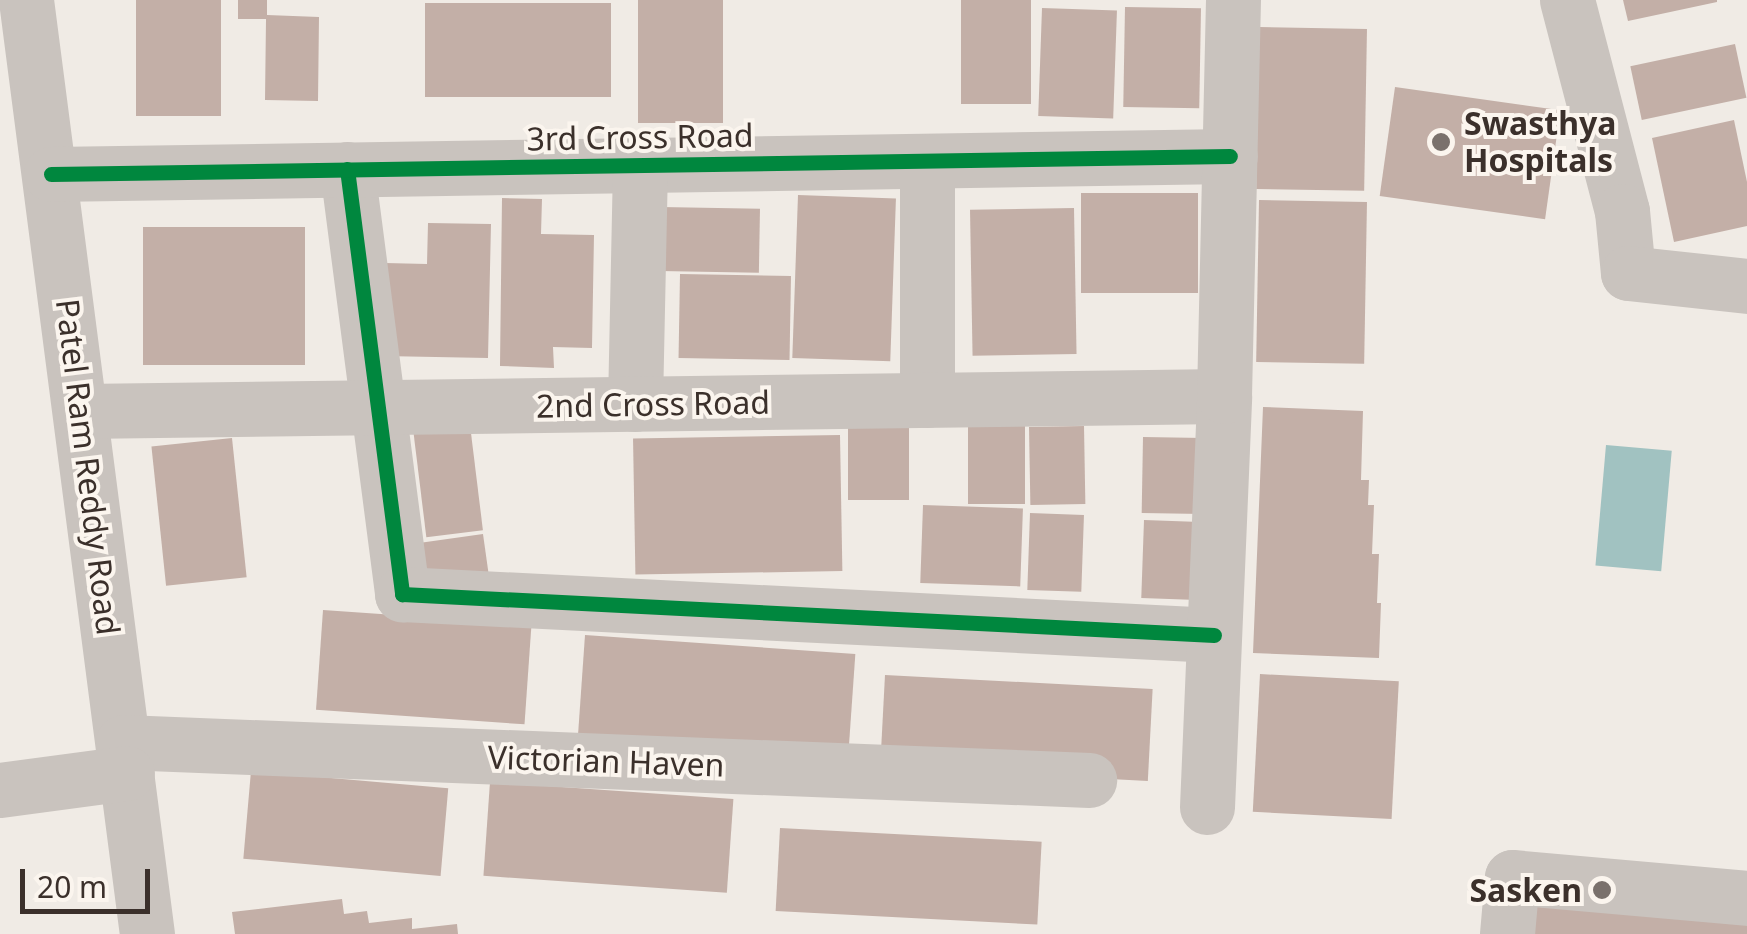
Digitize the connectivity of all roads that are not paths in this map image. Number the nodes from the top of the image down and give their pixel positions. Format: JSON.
{"nodes":[{"id":1,"x":26,"y":0,"type":"edge"},
{"id":2,"x":1233,"y":0,"type":"edge"},
{"id":3,"x":1567,"y":0,"type":"edge"},
{"id":4,"x":1230,"y":156,"type":"junction"},
{"id":5,"x":927,"y":160,"type":"junction"},
{"id":6,"x":640,"y":165,"type":"junction"},
{"id":7,"x":347,"y":169,"type":"junction"},
{"id":8,"x":51,"y":174,"type":"junction"},
{"id":9,"x":1747,"y":286,"type":"edge"},
{"id":10,"x":1224,"y":396,"type":"junction"},
{"id":11,"x":927,"y":400,"type":"junction"},
{"id":12,"x":635,"y":404,"type":"junction"},
{"id":13,"x":375,"y":408,"type":"junction"},
{"id":14,"x":82,"y":411,"type":"junction"},
{"id":15,"x":1214,"y":635,"type":"junction"},
{"id":16,"x":125,"y":758,"type":"junction"},
{"id":17,"x":1090,"y":780,"type":"dead end"},
{"id":18,"x":0,"y":790,"type":"edge"},
{"id":19,"x":1208,"y":807,"type":"dead end"},
{"id":20,"x":1747,"y":898,"type":"edge"},
{"id":21,"x":147,"y":934,"type":"edge"},
{"id":22,"x":1507,"y":934,"type":"edge"}],
"edges":[{"from":1,"to":8,"type":"street","name":"Patel Ram Reddy Road"},
{"from":2,"to":4,"type":"street"},
{"from":3,"to":9,"type":"street"},
{"from":4,"to":5,"type":"street","name":"3rd Cross Road"},
{"from":4,"to":10,"type":"street"},
{"from":5,"to":6,"type":"street","name":"3rd Cross Road"},
{"from":5,"to":11,"type":"street"},
{"from":6,"to":7,"type":"street","name":"3rd Cross Road"},
{"from":6,"to":12,"type":"street"},
{"from":7,"to":8,"type":"street","name":"3rd Cross Road"},
{"from":7,"to":13,"type":"street"},
{"from":8,"to":14,"type":"street","name":"Patel Ram Reddy Road"},
{"from":10,"to":11,"type":"street","name":"2nd Cross Road"},
{"from":10,"to":15,"type":"street"},
{"from":11,"to":12,"type":"street","name":"2nd Cross Road"},
{"from":12,"to":13,"type":"street","name":"2nd Cross Road"},
{"from":13,"to":14,"type":"street","name":"2nd Cross Road"},
{"from":13,"to":15,"type":"street"},
{"from":14,"to":16,"type":"street","name":"Patel Ram Reddy Road"},
{"from":15,"to":19,"type":"street"},
{"from":16,"to":17,"type":"street","name":"Victorian Haven"},
{"from":16,"to":18,"type":"street","name":"Victorian Haven"},
{"from":16,"to":21,"type":"street","name":"Patel Ram Reddy Road"},
{"from":20,"to":22,"type":"street"}]}
